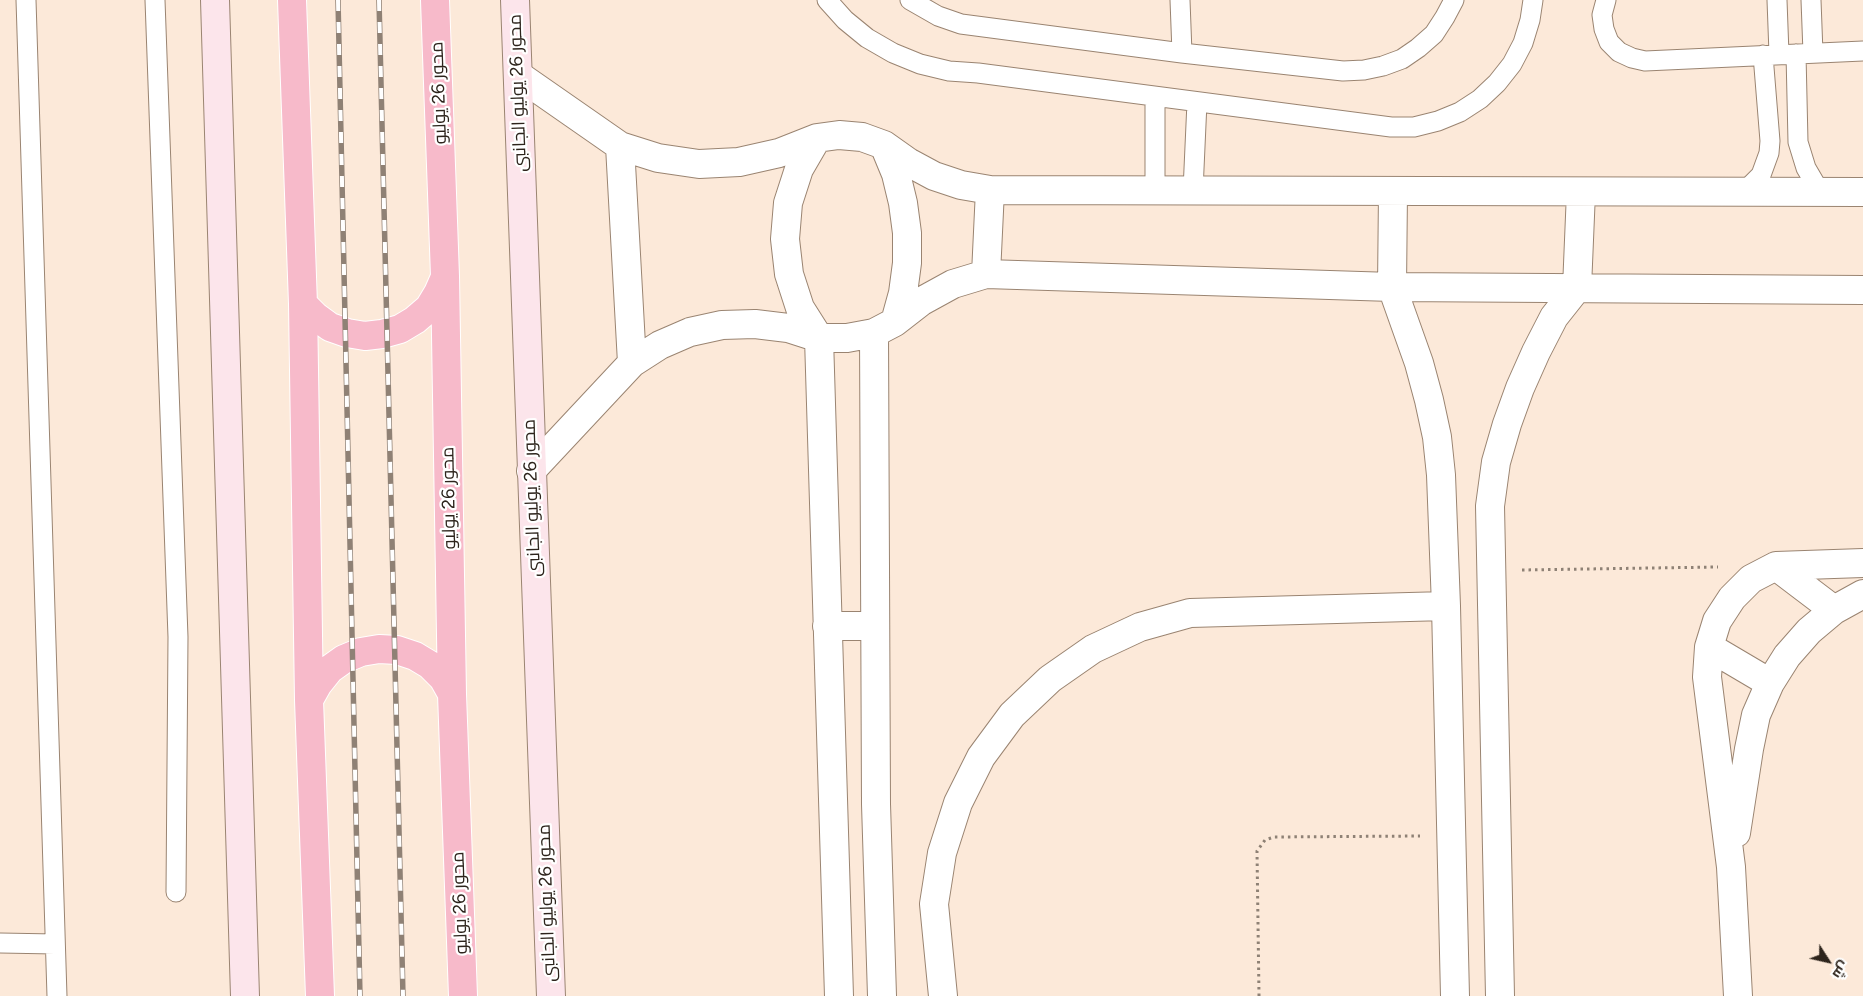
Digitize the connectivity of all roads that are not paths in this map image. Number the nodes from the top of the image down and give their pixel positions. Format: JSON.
{"nodes":[{"id":1,"x":26,"y":0,"type":"edge"},
{"id":2,"x":155,"y":0,"type":"edge"},
{"id":3,"x":215,"y":0,"type":"edge"},
{"id":4,"x":292,"y":0,"type":"edge"},
{"id":5,"x":435,"y":0,"type":"edge"},
{"id":6,"x":516,"y":0,"type":"edge"},
{"id":7,"x":827,"y":0,"type":"edge"},
{"id":8,"x":910,"y":0,"type":"edge"},
{"id":9,"x":1180,"y":0,"type":"edge"},
{"id":10,"x":1454,"y":0,"type":"edge"},
{"id":11,"x":1533,"y":0,"type":"edge"},
{"id":12,"x":1606,"y":0,"type":"edge"},
{"id":13,"x":1776,"y":0,"type":"edge"},
{"id":14,"x":1811,"y":0,"type":"edge"},
{"id":15,"x":1863,"y":51,"type":"edge"},
{"id":16,"x":1182,"y":52,"type":"junction"},
{"id":17,"x":1788,"y":54,"type":"junction"},
{"id":18,"x":518,"y":75,"type":"junction"},
{"id":19,"x":1156,"y":97,"type":"junction"},
{"id":20,"x":1197,"y":102,"type":"junction"},
{"id":21,"x":816,"y":138,"type":"junction"},
{"id":22,"x":884,"y":145,"type":"junction"},
{"id":23,"x":620,"y":146,"type":"junction"},
{"id":24,"x":990,"y":190,"type":"junction"},
{"id":25,"x":1155,"y":191,"type":"junction"},
{"id":26,"x":1193,"y":191,"type":"junction"},
{"id":27,"x":1393,"y":192,"type":"junction"},
{"id":28,"x":1581,"y":192,"type":"junction"},
{"id":29,"x":1744,"y":192,"type":"junction"},
{"id":30,"x":1820,"y":192,"type":"junction"},
{"id":31,"x":1863,"y":192,"type":"edge"},
{"id":32,"x":986,"y":274,"type":"junction"},
{"id":33,"x":445,"y":276,"type":"junction"},
{"id":34,"x":1392,"y":287,"type":"junction"},
{"id":35,"x":1577,"y":288,"type":"junction"},
{"id":36,"x":1863,"y":290,"type":"edge"},
{"id":37,"x":303,"y":304,"type":"junction"},
{"id":38,"x":885,"y":328,"type":"junction"},
{"id":39,"x":819,"y":338,"type":"junction"},
{"id":40,"x":632,"y":363,"type":"junction"},
{"id":41,"x":531,"y":471,"type":"junction"},
{"id":42,"x":1863,"y":564,"type":"edge"},
{"id":43,"x":1776,"y":566,"type":"junction"},
{"id":44,"x":1863,"y":594,"type":"edge"},
{"id":45,"x":1446,"y":606,"type":"junction"},
{"id":46,"x":1834,"y":610,"type":"junction"},
{"id":47,"x":827,"y":626,"type":"junction"},
{"id":48,"x":875,"y":626,"type":"junction"},
{"id":49,"x":1709,"y":647,"type":"junction"},
{"id":50,"x":1770,"y":683,"type":"junction"},
{"id":51,"x":452,"y":694,"type":"junction"},
{"id":52,"x":309,"y":700,"type":"junction"},
{"id":53,"x":1731,"y":867,"type":"junction"},
{"id":54,"x":176,"y":892,"type":"dead end"},
{"id":55,"x":0,"y":943,"type":"edge"},
{"id":56,"x":55,"y":944,"type":"junction"},
{"id":57,"x":57,"y":996,"type":"edge"},
{"id":58,"x":245,"y":996,"type":"edge"},
{"id":59,"x":320,"y":996,"type":"edge"},
{"id":60,"x":463,"y":996,"type":"edge"},
{"id":61,"x":551,"y":996,"type":"edge"},
{"id":62,"x":839,"y":996,"type":"edge"},
{"id":63,"x":882,"y":996,"type":"edge"},
{"id":64,"x":943,"y":996,"type":"edge"},
{"id":65,"x":1455,"y":996,"type":"edge"},
{"id":66,"x":1500,"y":996,"type":"edge"},
{"id":67,"x":1738,"y":996,"type":"edge"}],
"edges":[{"from":1,"to":56,"type":"lane"},
{"from":2,"to":54,"type":"lane"},
{"from":3,"to":58,"type":"main road"},
{"from":4,"to":37,"type":"highway"},
{"from":5,"to":33,"type":"highway","name":"محور 26 يوليو"},
{"from":6,"to":18,"type":"main road","name":"محور 26 يوليو الجانبى"},
{"from":7,"to":19,"type":"lane"},
{"from":8,"to":16,"type":"lane"},
{"from":9,"to":16,"type":"lane"},
{"from":10,"to":16,"type":"lane"},
{"from":11,"to":20,"type":"lane"},
{"from":12,"to":17,"type":"lane"},
{"from":13,"to":17,"type":"lane"},
{"from":14,"to":17,"type":"lane"},
{"from":15,"to":17,"type":"lane"},
{"from":17,"to":29,"type":"lane"},
{"from":17,"to":30,"type":"lane"},
{"from":18,"to":23,"type":"street"},
{"from":18,"to":41,"type":"main road","name":"محور 26 يوليو الجانبى"},
{"from":19,"to":20,"type":"lane"},
{"from":19,"to":25,"type":"lane"},
{"from":20,"to":26,"type":"lane"},
{"from":21,"to":22,"type":"street"},
{"from":21,"to":23,"type":"street"},
{"from":21,"to":39,"type":"street"},
{"from":22,"to":24,"type":"street"},
{"from":22,"to":38,"type":"street"},
{"from":23,"to":40,"type":"street"},
{"from":24,"to":25,"type":"street"},
{"from":24,"to":32,"type":"street"},
{"from":25,"to":26,"type":"street"},
{"from":26,"to":27,"type":"street"},
{"from":27,"to":28,"type":"street"},
{"from":27,"to":34,"type":"street"},
{"from":28,"to":29,"type":"street"},
{"from":28,"to":35,"type":"street"},
{"from":29,"to":30,"type":"street"},
{"from":30,"to":31,"type":"street"},
{"from":32,"to":34,"type":"street"},
{"from":32,"to":38,"type":"street"},
{"from":33,"to":37,"type":"highway"},
{"from":33,"to":51,"type":"highway","name":"محور 26 يوليو"},
{"from":34,"to":35,"type":"street"},
{"from":34,"to":45,"type":"street"},
{"from":35,"to":36,"type":"street"},
{"from":35,"to":66,"type":"street"},
{"from":37,"to":52,"type":"highway"},
{"from":38,"to":39,"type":"street"},
{"from":38,"to":48,"type":"street"},
{"from":39,"to":40,"type":"street"},
{"from":39,"to":47,"type":"street"},
{"from":40,"to":41,"type":"street"},
{"from":41,"to":61,"type":"main road","name":"محور 26 يوليو الجانبى"},
{"from":42,"to":43,"type":"street"},
{"from":43,"to":46,"type":"street"},
{"from":43,"to":49,"type":"street"},
{"from":44,"to":46,"type":"street"},
{"from":45,"to":64,"type":"street"},
{"from":45,"to":65,"type":"street"},
{"from":46,"to":50,"type":"street"},
{"from":47,"to":48,"type":"street"},
{"from":47,"to":62,"type":"street"},
{"from":48,"to":63,"type":"street"},
{"from":49,"to":50,"type":"street"},
{"from":49,"to":53,"type":"street"},
{"from":50,"to":53,"type":"street"},
{"from":51,"to":52,"type":"highway"},
{"from":51,"to":60,"type":"highway","name":"محور 26 يوليو"},
{"from":52,"to":59,"type":"highway"},
{"from":53,"to":67,"type":"street"},
{"from":55,"to":56,"type":"lane"},
{"from":56,"to":57,"type":"lane"}]}
